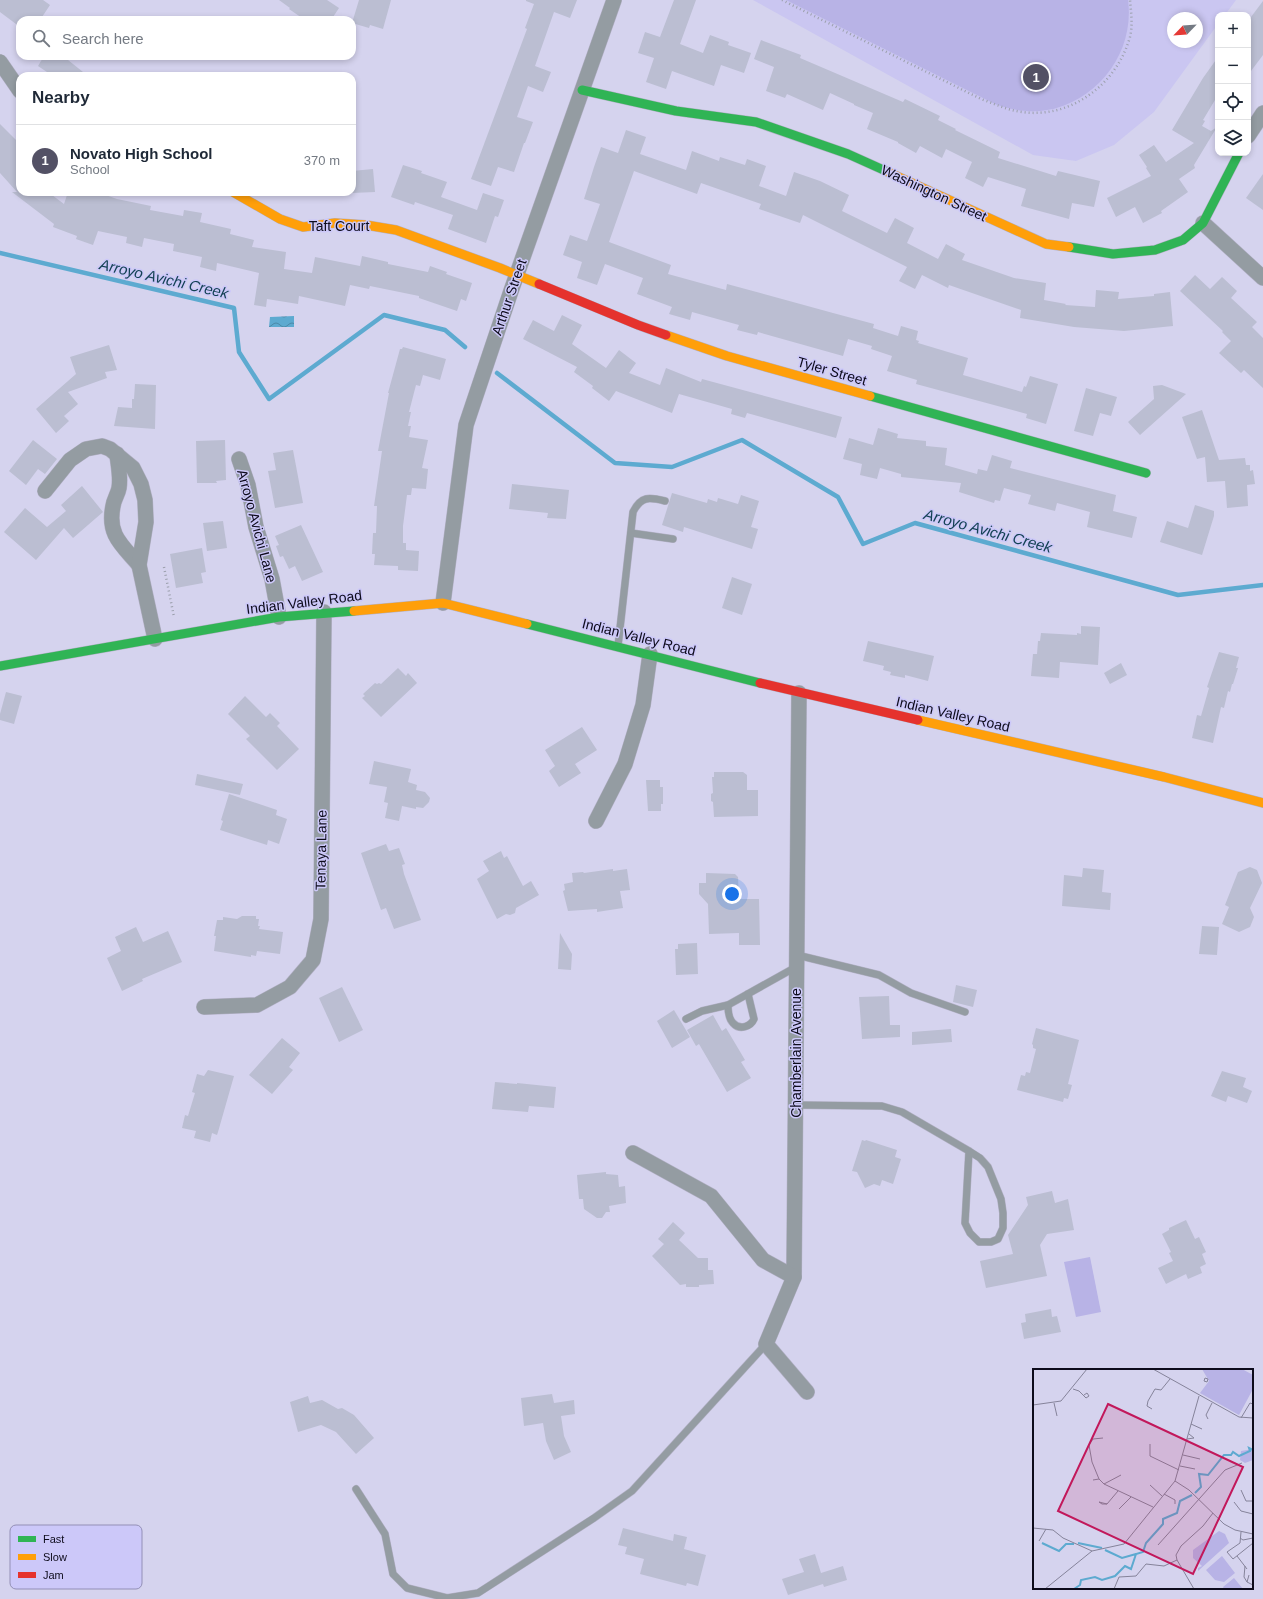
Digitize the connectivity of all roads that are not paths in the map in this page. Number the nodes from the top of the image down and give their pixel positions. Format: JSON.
{"nodes":[{"id":1,"x":614,"y":0,"type":"edge"},
{"id":2,"x":0,"y":62,"type":"edge"},
{"id":3,"x":16,"y":85,"type":"edge"},
{"id":4,"x":582,"y":90,"type":"junction"},
{"id":5,"x":1263,"y":112,"type":"edge"},
{"id":6,"x":1251,"y":131,"type":"edge"},
{"id":7,"x":1238,"y":156,"type":"edge"},
{"id":8,"x":240,"y":196,"type":"edge"},
{"id":9,"x":1204,"y":223,"type":"junction"},
{"id":10,"x":517,"y":275,"type":"junction"},
{"id":11,"x":1263,"y":278,"type":"edge"},
{"id":12,"x":117,"y":454,"type":"junction"},
{"id":13,"x":239,"y":459,"type":"dead end"},
{"id":14,"x":1146,"y":473,"type":"dead end"},
{"id":15,"x":45,"y":491,"type":"dead end"},
{"id":16,"x":665,"y":501,"type":"dead end"},
{"id":17,"x":631,"y":533,"type":"junction"},
{"id":18,"x":673,"y":539,"type":"dead end"},
{"id":19,"x":139,"y":564,"type":"junction"},
{"id":20,"x":444,"y":603,"type":"junction"},
{"id":21,"x":324,"y":612,"type":"junction"},
{"id":22,"x":279,"y":617,"type":"junction"},
{"id":23,"x":155,"y":639,"type":"junction"},
{"id":24,"x":618,"y":646,"type":"junction"},
{"id":25,"x":650,"y":654,"type":"junction"},
{"id":26,"x":0,"y":666,"type":"edge"},
{"id":27,"x":799,"y":693,"type":"junction"},
{"id":28,"x":1263,"y":803,"type":"edge"},
{"id":29,"x":596,"y":821,"type":"dead end"},
{"id":30,"x":797,"y":961,"type":"junction"},
{"id":31,"x":748,"y":994,"type":"junction"},
{"id":32,"x":728,"y":1005,"type":"junction"},
{"id":33,"x":204,"y":1007,"type":"dead end"},
{"id":34,"x":965,"y":1012,"type":"dead end"},
{"id":35,"x":686,"y":1019,"type":"dead end"},
{"id":36,"x":796,"y":1105,"type":"junction"},
{"id":37,"x":969,"y":1151,"type":"junction"},
{"id":38,"x":633,"y":1153,"type":"dead end"},
{"id":39,"x":794,"y":1277,"type":"junction"},
{"id":40,"x":766,"y":1344,"type":"junction"},
{"id":41,"x":807,"y":1392,"type":"dead end"},
{"id":42,"x":356,"y":1489,"type":"dead end"}],
"edges":[{"from":1,"to":4,"type":"street","name":"Arthur Street"},
{"from":2,"to":3,"type":"street"},
{"from":4,"to":9,"type":"street","name":"Washington Street"},
{"from":4,"to":10,"type":"street","name":"Arthur Street"},
{"from":5,"to":6,"type":"street"},
{"from":7,"to":9,"type":"street","name":"Washington Street"},
{"from":8,"to":10,"type":"street","name":"Taft Court"},
{"from":9,"to":11,"type":"street"},
{"from":10,"to":14,"type":"street","name":"Tyler Street"},
{"from":10,"to":20,"type":"street","name":"Arthur Street"},
{"from":12,"to":15,"type":"street"},
{"from":12,"to":19,"type":"street"},
{"from":12,"to":19,"type":"street"},
{"from":13,"to":22,"type":"street","name":"Arroyo Avichi Lane"},
{"from":16,"to":17,"type":"lane"},
{"from":17,"to":18,"type":"lane"},
{"from":17,"to":24,"type":"lane"},
{"from":19,"to":23,"type":"street"},
{"from":20,"to":21,"type":"street","name":"Indian Valley Road"},
{"from":20,"to":24,"type":"street","name":"Indian Valley Road"},
{"from":21,"to":22,"type":"street","name":"Indian Valley Road"},
{"from":21,"to":33,"type":"street","name":"Tenaya Lane"},
{"from":22,"to":23,"type":"street","name":"Indian Valley Road"},
{"from":23,"to":26,"type":"street","name":"Indian Valley Road"},
{"from":24,"to":25,"type":"street","name":"Indian Valley Road"},
{"from":25,"to":27,"type":"street","name":"Indian Valley Road"},
{"from":25,"to":29,"type":"street"},
{"from":27,"to":28,"type":"street","name":"Indian Valley Road"},
{"from":27,"to":30,"type":"street","name":"Chamberlain Avenue"},
{"from":30,"to":31,"type":"lane"},
{"from":30,"to":34,"type":"lane"},
{"from":30,"to":36,"type":"street","name":"Chamberlain Avenue"},
{"from":31,"to":32,"type":"lane"},
{"from":31,"to":32,"type":"lane"},
{"from":32,"to":35,"type":"lane"},
{"from":36,"to":37,"type":"lane"},
{"from":36,"to":39,"type":"street","name":"Chamberlain Avenue"},
{"from":37,"to":37,"type":"lane"},
{"from":38,"to":39,"type":"street"},
{"from":39,"to":40,"type":"street","name":"Chamberlain Avenue"},
{"from":40,"to":41,"type":"street"},
{"from":40,"to":42,"type":"lane"}]}
